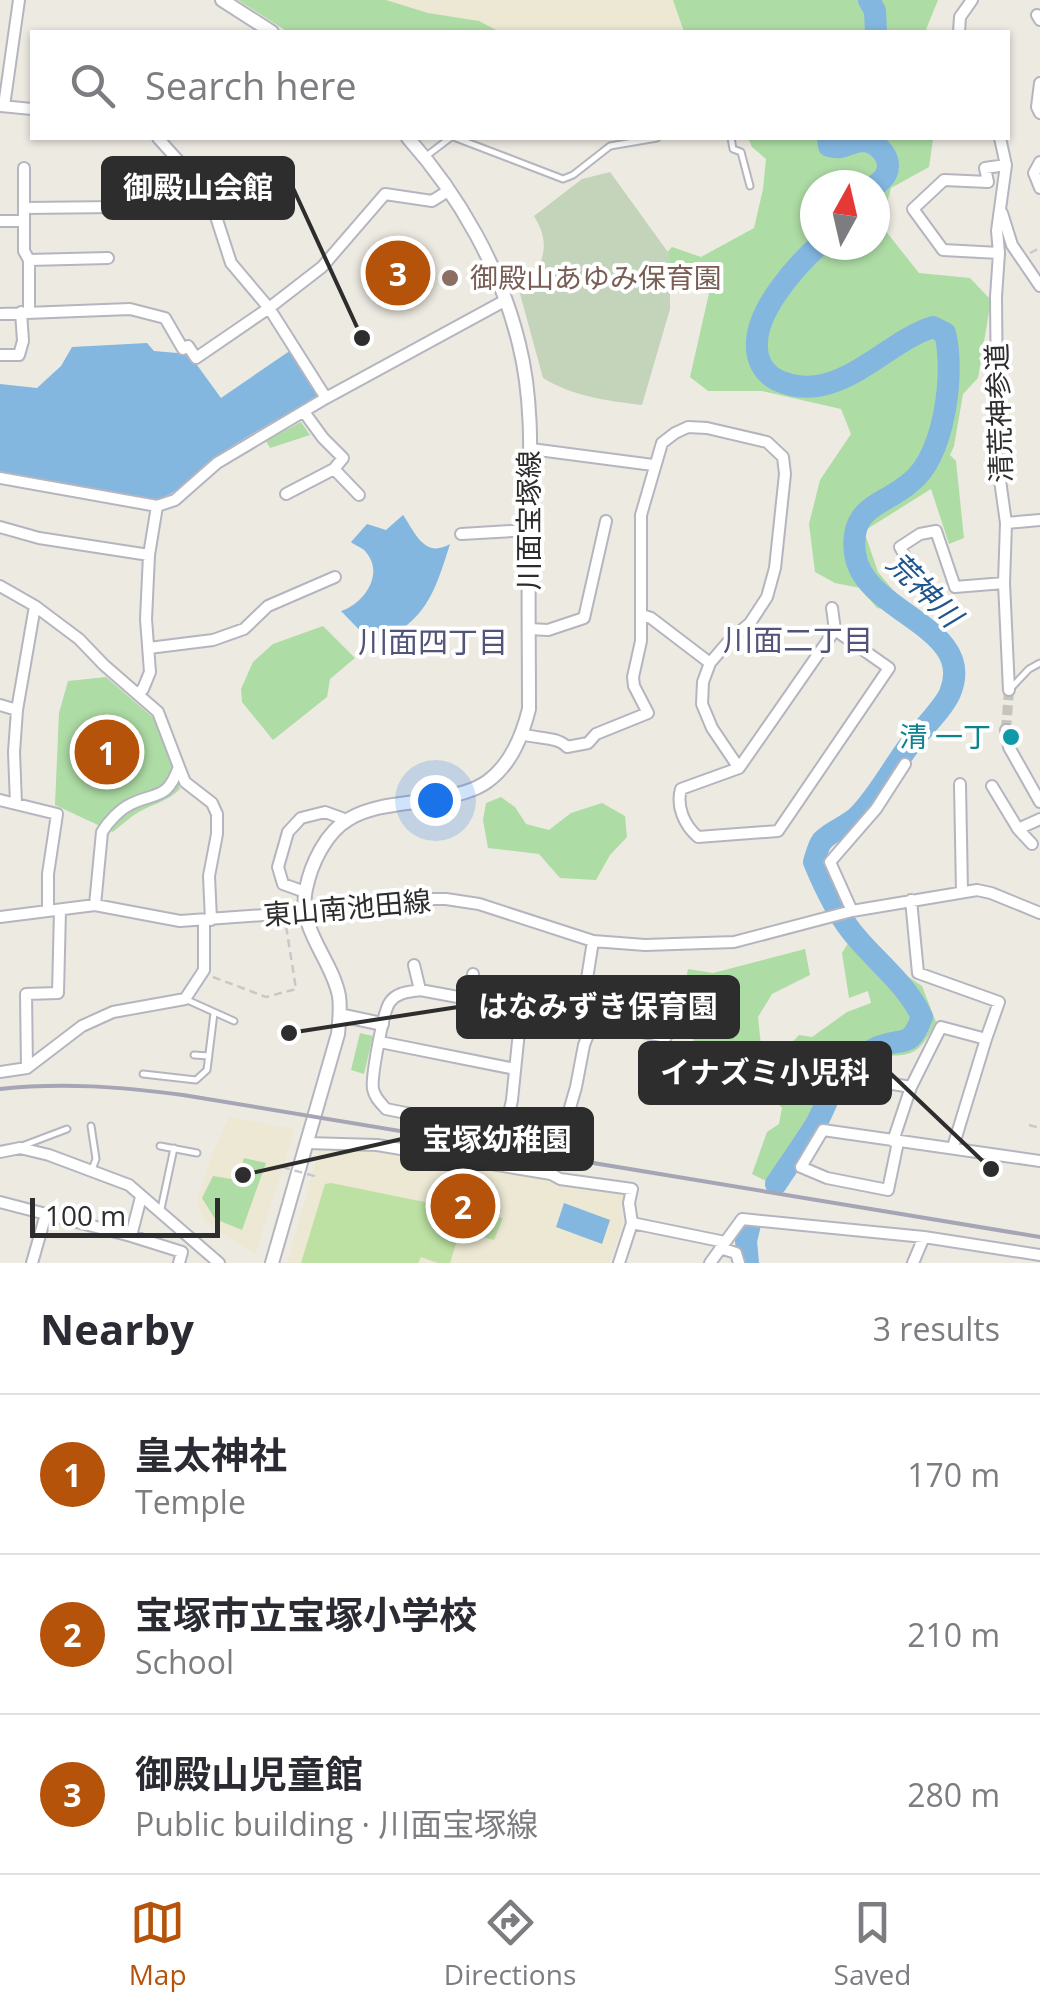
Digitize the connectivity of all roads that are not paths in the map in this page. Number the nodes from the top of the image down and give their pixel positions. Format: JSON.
{"nodes":[{"id":1,"x":19,"y":0,"type":"edge"},
{"id":2,"x":222,"y":0,"type":"edge"},
{"id":3,"x":972,"y":0,"type":"edge"},
{"id":4,"x":269,"y":30,"type":"edge"},
{"id":5,"x":959,"y":30,"type":"edge"},
{"id":6,"x":1040,"y":83,"type":"edge"},
{"id":7,"x":2,"y":106,"type":"edge"},
{"id":8,"x":30,"y":109,"type":"edge"},
{"id":9,"x":1040,"y":113,"type":"edge"},
{"id":10,"x":160,"y":140,"type":"edge"},
{"id":11,"x":410,"y":140,"type":"edge"},
{"id":12,"x":450,"y":140,"type":"edge"},
{"id":13,"x":458,"y":140,"type":"edge"},
{"id":14,"x":646,"y":140,"type":"edge"},
{"id":15,"x":731,"y":140,"type":"edge"},
{"id":16,"x":1000,"y":140,"type":"edge"},
{"id":17,"x":425,"y":157,"type":"junction"},
{"id":18,"x":1040,"y":162,"type":"edge"},
{"id":19,"x":1006,"y":166,"type":"junction"},
{"id":20,"x":24,"y":168,"type":"dead end"},
{"id":21,"x":750,"y":186,"type":"dead end"},
{"id":22,"x":1040,"y":188,"type":"edge"},
{"id":23,"x":448,"y":191,"type":"junction"},
{"id":24,"x":1000,"y":206,"type":"junction"},
{"id":25,"x":118,"y":207,"type":"dead end"},
{"id":26,"x":24,"y":215,"type":"junction"},
{"id":27,"x":0,"y":221,"type":"edge"},
{"id":28,"x":999,"y":253,"type":"junction"},
{"id":29,"x":108,"y":258,"type":"dead end"},
{"id":30,"x":29,"y":260,"type":"junction"},
{"id":31,"x":1040,"y":286,"type":"edge"},
{"id":32,"x":506,"y":300,"type":"junction"},
{"id":33,"x":269,"y":308,"type":"junction"},
{"id":34,"x":25,"y":312,"type":"junction"},
{"id":35,"x":0,"y":314,"type":"edge"},
{"id":36,"x":1,"y":354,"type":"edge"},
{"id":37,"x":326,"y":398,"type":"junction"},
{"id":38,"x":304,"y":412,"type":"junction"},
{"id":39,"x":531,"y":449,"type":"junction"},
{"id":40,"x":654,"y":465,"type":"junction"},
{"id":41,"x":334,"y":469,"type":"junction"},
{"id":42,"x":0,"y":478,"type":"edge"},
{"id":43,"x":286,"y":494,"type":"dead end"},
{"id":44,"x":359,"y":495,"type":"dead end"},
{"id":45,"x":157,"y":506,"type":"junction"},
{"id":46,"x":1040,"y":520,"type":"edge"},
{"id":47,"x":606,"y":521,"type":"dead end"},
{"id":48,"x":1006,"y":524,"type":"junction"},
{"id":49,"x":0,"y":528,"type":"edge"},
{"id":50,"x":529,"y":530,"type":"junction"},
{"id":51,"x":461,"y":534,"type":"dead end"},
{"id":52,"x":150,"y":555,"type":"junction"},
{"id":53,"x":335,"y":577,"type":"dead end"},
{"id":54,"x":1004,"y":583,"type":"junction"},
{"id":55,"x":0,"y":586,"type":"edge"},
{"id":56,"x":934,"y":601,"type":"dead end"},
{"id":57,"x":35,"y":606,"type":"junction"},
{"id":58,"x":832,"y":608,"type":"dead end"},
{"id":59,"x":642,"y":615,"type":"junction"},
{"id":60,"x":528,"y":628,"type":"junction"},
{"id":61,"x":835,"y":630,"type":"junction"},
{"id":62,"x":150,"y":648,"type":"junction"},
{"id":63,"x":710,"y":663,"type":"junction"},
{"id":64,"x":1040,"y":663,"type":"edge"},
{"id":65,"x":1009,"y":690,"type":"joint"},
{"id":66,"x":138,"y":693,"type":"junction"},
{"id":67,"x":0,"y":706,"type":"edge"},
{"id":68,"x":17,"y":710,"type":"junction"},
{"id":69,"x":1006,"y":730,"type":"tunnel mouth"},
{"id":70,"x":522,"y":734,"type":"junction"},
{"id":71,"x":905,"y":764,"type":"dead end"},
{"id":72,"x":179,"y":766,"type":"junction"},
{"id":73,"x":739,"y":768,"type":"junction"},
{"id":74,"x":960,"y":784,"type":"dead end"},
{"id":75,"x":992,"y":786,"type":"dead end"},
{"id":76,"x":0,"y":800,"type":"edge"},
{"id":77,"x":1040,"y":802,"type":"edge"},
{"id":78,"x":16,"y":804,"type":"junction"},
{"id":79,"x":1040,"y":819,"type":"edge"},
{"id":80,"x":347,"y":820,"type":"junction"},
{"id":81,"x":1018,"y":829,"type":"junction"},
{"id":82,"x":1032,"y":844,"type":"dead end"},
{"id":83,"x":305,"y":892,"type":"junction"},
{"id":84,"x":962,"y":892,"type":"junction"},
{"id":85,"x":911,"y":900,"type":"junction"},
{"id":86,"x":95,"y":905,"type":"junction"},
{"id":87,"x":54,"y":910,"type":"junction"},
{"id":88,"x":850,"y":911,"type":"junction"},
{"id":89,"x":306,"y":912,"type":"junction"},
{"id":90,"x":1040,"y":913,"type":"edge"},
{"id":91,"x":0,"y":917,"type":"edge"},
{"id":92,"x":208,"y":920,"type":"junction"},
{"id":93,"x":593,"y":940,"type":"junction"},
{"id":94,"x":414,"y":966,"type":"dead end"},
{"id":95,"x":474,"y":974,"type":"dead end"},
{"id":96,"x":420,"y":990,"type":"junction"},
{"id":97,"x":185,"y":999,"type":"junction"},
{"id":98,"x":474,"y":1000,"type":"junction"},
{"id":99,"x":214,"y":1013,"type":"junction"},
{"id":100,"x":340,"y":1015,"type":"junction"},
{"id":101,"x":234,"y":1021,"type":"dead end"},
{"id":102,"x":593,"y":1022,"type":"junction"},
{"id":103,"x":382,"y":1024,"type":"junction"},
{"id":104,"x":666,"y":1037,"type":"dead end"},
{"id":105,"x":986,"y":1039,"type":"junction"},
{"id":106,"x":380,"y":1042,"type":"junction"},
{"id":107,"x":194,"y":1055,"type":"dead end"},
{"id":108,"x":209,"y":1056,"type":"junction"},
{"id":109,"x":27,"y":1068,"type":"junction"},
{"id":110,"x":514,"y":1069,"type":"junction"},
{"id":111,"x":0,"y":1072,"type":"edge"},
{"id":112,"x":143,"y":1074,"type":"dead end"},
{"id":113,"x":862,"y":1078,"type":"dead end"},
{"id":114,"x":912,"y":1088,"type":"junction"},
{"id":115,"x":91,"y":1126,"type":"dead end"},
{"id":116,"x":67,"y":1129,"type":"dead end"},
{"id":117,"x":895,"y":1142,"type":"junction"},
{"id":118,"x":306,"y":1143,"type":"junction"},
{"id":119,"x":160,"y":1146,"type":"dead end"},
{"id":120,"x":20,"y":1148,"type":"junction"},
{"id":121,"x":174,"y":1148,"type":"junction"},
{"id":122,"x":953,"y":1148,"type":"junction"},
{"id":123,"x":0,"y":1152,"type":"edge"},
{"id":124,"x":197,"y":1152,"type":"dead end"},
{"id":125,"x":1040,"y":1162,"type":"edge"},
{"id":126,"x":91,"y":1172,"type":"junction"},
{"id":127,"x":552,"y":1174,"type":"junction"},
{"id":128,"x":141,"y":1197,"type":"junction"},
{"id":129,"x":0,"y":1202,"type":"edge"},
{"id":130,"x":160,"y":1212,"type":"junction"},
{"id":131,"x":46,"y":1214,"type":"junction"},
{"id":132,"x":632,"y":1223,"type":"junction"},
{"id":133,"x":131,"y":1236,"type":"junction"},
{"id":134,"x":924,"y":1237,"type":"junction"},
{"id":135,"x":722,"y":1245,"type":"junction"},
{"id":136,"x":1040,"y":1255,"type":"edge"},
{"id":137,"x":32,"y":1263,"type":"edge"},
{"id":138,"x":178,"y":1263,"type":"edge"},
{"id":139,"x":219,"y":1263,"type":"edge"},
{"id":140,"x":272,"y":1263,"type":"edge"},
{"id":141,"x":619,"y":1263,"type":"edge"},
{"id":142,"x":710,"y":1263,"type":"edge"},
{"id":143,"x":739,"y":1263,"type":"edge"},
{"id":144,"x":913,"y":1263,"type":"edge"}],
"edges":[{"from":1,"to":7,"type":"street"},
{"from":2,"to":4,"type":"street"},
{"from":3,"to":5,"type":"street"},
{"from":6,"to":9,"type":"street"},
{"from":7,"to":8,"type":"street"},
{"from":10,"to":33,"type":"street"},
{"from":11,"to":17,"type":"street","name":"川面宝塚線"},
{"from":12,"to":17,"type":"lane"},
{"from":13,"to":14,"type":"lane"},
{"from":15,"to":21,"type":"lane"},
{"from":16,"to":19,"type":"street","name":"清荒神参道"},
{"from":17,"to":23,"type":"street","name":"川面宝塚線"},
{"from":18,"to":22,"type":"street"},
{"from":19,"to":24,"type":"street","name":"清荒神参道"},
{"from":19,"to":28,"type":"street"},
{"from":20,"to":26,"type":"street"},
{"from":23,"to":32,"type":"street","name":"川面宝塚線"},
{"from":23,"to":33,"type":"street"},
{"from":24,"to":28,"type":"street","name":"清荒神参道"},
{"from":24,"to":31,"type":"street"},
{"from":25,"to":26,"type":"street"},
{"from":26,"to":27,"type":"street"},
{"from":26,"to":30,"type":"street"},
{"from":28,"to":48,"type":"street","name":"清荒神参道"},
{"from":29,"to":30,"type":"street"},
{"from":30,"to":34,"type":"street"},
{"from":32,"to":37,"type":"street"},
{"from":32,"to":39,"type":"street","name":"川面宝塚線"},
{"from":33,"to":34,"type":"street"},
{"from":33,"to":37,"type":"street"},
{"from":34,"to":35,"type":"street"},
{"from":34,"to":36,"type":"street"},
{"from":37,"to":38,"type":"street"},
{"from":38,"to":41,"type":"street"},
{"from":38,"to":45,"type":"street"},
{"from":39,"to":40,"type":"street"},
{"from":39,"to":50,"type":"street","name":"川面宝塚線"},
{"from":40,"to":59,"type":"street"},
{"from":40,"to":63,"type":"street"},
{"from":41,"to":43,"type":"street"},
{"from":41,"to":44,"type":"street"},
{"from":42,"to":45,"type":"street"},
{"from":45,"to":52,"type":"street"},
{"from":46,"to":48,"type":"street"},
{"from":47,"to":60,"type":"street"},
{"from":48,"to":54,"type":"street","name":"清荒神参道"},
{"from":49,"to":52,"type":"street"},
{"from":50,"to":51,"type":"street"},
{"from":50,"to":60,"type":"street","name":"川面宝塚線"},
{"from":52,"to":62,"type":"street"},
{"from":53,"to":62,"type":"street"},
{"from":54,"to":56,"type":"street"},
{"from":54,"to":65,"type":"street","name":"清荒神参道"},
{"from":55,"to":57,"type":"street"},
{"from":57,"to":66,"type":"street"},
{"from":57,"to":68,"type":"street"},
{"from":58,"to":61,"type":"street"},
{"from":59,"to":63,"type":"street"},
{"from":59,"to":70,"type":"street"},
{"from":60,"to":70,"type":"street","name":"川面宝塚線"},
{"from":61,"to":73,"type":"street"},
{"from":61,"to":73,"type":"street"},
{"from":62,"to":66,"type":"street"},
{"from":63,"to":73,"type":"street"},
{"from":64,"to":65,"type":"lane"},
{"from":66,"to":72,"type":"street"},
{"from":67,"to":68,"type":"street"},
{"from":68,"to":78,"type":"street"},
{"from":69,"to":77,"type":"street"},
{"from":70,"to":80,"type":"street","name":"川面宝塚線"},
{"from":71,"to":88,"type":"street"},
{"from":72,"to":86,"type":"street"},
{"from":72,"to":92,"type":"street"},
{"from":74,"to":84,"type":"street"},
{"from":75,"to":81,"type":"street"},
{"from":76,"to":78,"type":"street"},
{"from":78,"to":87,"type":"street"},
{"from":79,"to":81,"type":"street"},
{"from":80,"to":83,"type":"street"},
{"from":80,"to":83,"type":"street"},
{"from":81,"to":82,"type":"street"},
{"from":83,"to":89,"type":"street"},
{"from":84,"to":85,"type":"street","name":"東山南池田線"},
{"from":84,"to":90,"type":"street","name":"東山南池田線"},
{"from":85,"to":88,"type":"street","name":"東山南池田線"},
{"from":85,"to":105,"type":"street"},
{"from":86,"to":87,"type":"street","name":"東山南池田線"},
{"from":86,"to":92,"type":"street","name":"東山南池田線"},
{"from":87,"to":91,"type":"street","name":"東山南池田線"},
{"from":87,"to":109,"type":"street"},
{"from":88,"to":93,"type":"street","name":"東山南池田線"},
{"from":89,"to":92,"type":"street","name":"東山南池田線"},
{"from":89,"to":93,"type":"street","name":"東山南池田線"},
{"from":89,"to":100,"type":"street"},
{"from":92,"to":97,"type":"street"},
{"from":93,"to":102,"type":"street"},
{"from":94,"to":96,"type":"street"},
{"from":95,"to":98,"type":"street"},
{"from":96,"to":98,"type":"street"},
{"from":96,"to":103,"type":"street"},
{"from":97,"to":99,"type":"lane"},
{"from":97,"to":109,"type":"street"},
{"from":98,"to":110,"type":"street"},
{"from":99,"to":101,"type":"lane"},
{"from":99,"to":108,"type":"lane"},
{"from":100,"to":103,"type":"street"},
{"from":100,"to":118,"type":"street"},
{"from":102,"to":104,"type":"street"},
{"from":102,"to":127,"type":"street"},
{"from":103,"to":106,"type":"street"},
{"from":105,"to":114,"type":"street"},
{"from":105,"to":122,"type":"street"},
{"from":106,"to":110,"type":"street"},
{"from":106,"to":110,"type":"street"},
{"from":107,"to":108,"type":"lane"},
{"from":108,"to":112,"type":"lane"},
{"from":109,"to":111,"type":"street"},
{"from":113,"to":114,"type":"street"},
{"from":114,"to":117,"type":"street"},
{"from":115,"to":126,"type":"lane"},
{"from":116,"to":120,"type":"lane"},
{"from":117,"to":117,"type":"street"},
{"from":117,"to":122,"type":"street"},
{"from":118,"to":127,"type":"street"},
{"from":118,"to":140,"type":"street"},
{"from":119,"to":121,"type":"lane"},
{"from":120,"to":123,"type":"street"},
{"from":120,"to":126,"type":"street"},
{"from":121,"to":124,"type":"lane"},
{"from":121,"to":130,"type":"lane"},
{"from":122,"to":125,"type":"street"},
{"from":126,"to":128,"type":"street"},
{"from":127,"to":132,"type":"street"},
{"from":128,"to":130,"type":"street"},
{"from":128,"to":133,"type":"street"},
{"from":129,"to":131,"type":"street"},
{"from":130,"to":139,"type":"street"},
{"from":131,"to":133,"type":"street"},
{"from":131,"to":137,"type":"street"},
{"from":132,"to":135,"type":"street"},
{"from":132,"to":141,"type":"street"},
{"from":133,"to":138,"type":"street"},
{"from":134,"to":135,"type":"street"},
{"from":134,"to":136,"type":"street"},
{"from":134,"to":144,"type":"street"},
{"from":135,"to":142,"type":"street"},
{"from":135,"to":143,"type":"street"}]}
